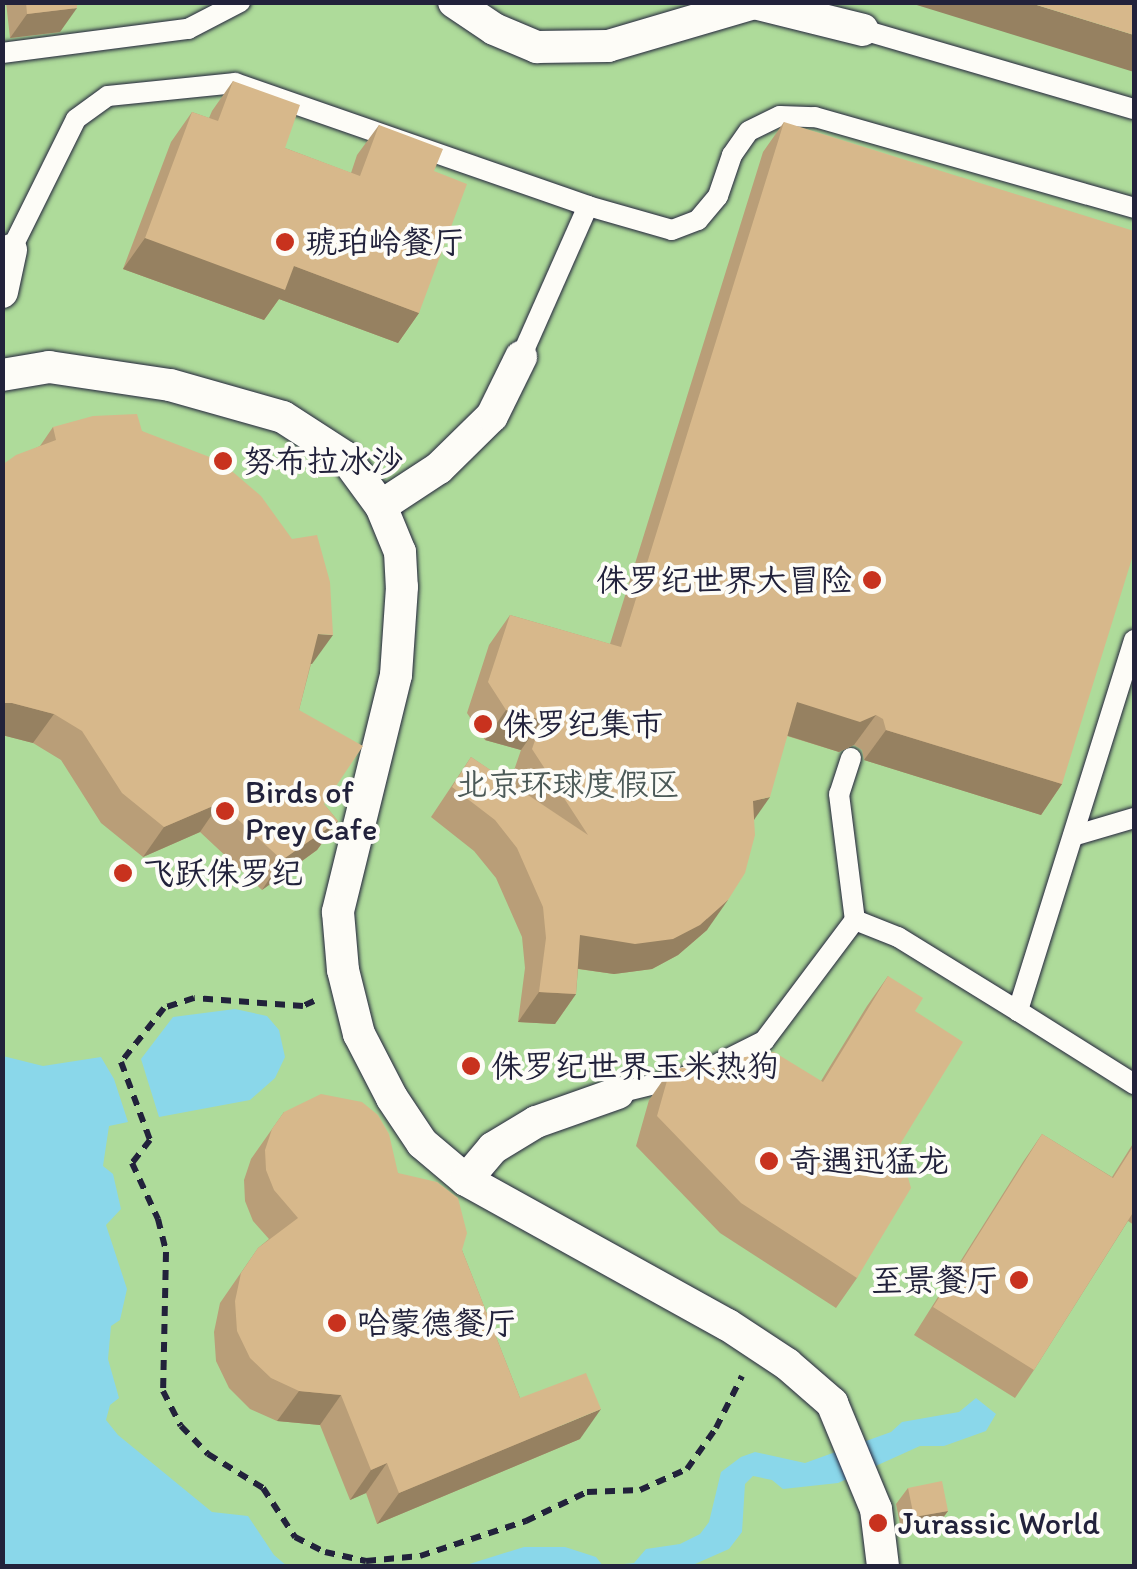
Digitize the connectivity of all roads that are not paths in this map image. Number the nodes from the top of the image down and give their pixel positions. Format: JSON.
{"nodes":[{"id":1,"x":240,"y":2,"type":"edge"},
{"id":2,"x":454,"y":2,"type":"edge"},
{"id":3,"x":864,"y":30,"type":"joint"},
{"id":4,"x":2,"y":53,"type":"edge"},
{"id":5,"x":1134,"y":109,"type":"edge"},
{"id":6,"x":588,"y":206,"type":"junction"},
{"id":7,"x":1134,"y":208,"type":"edge"},
{"id":8,"x":11,"y":250,"type":"joint"},
{"id":9,"x":2,"y":292,"type":"edge"},
{"id":10,"x":520,"y":357,"type":"joint"},
{"id":11,"x":2,"y":375,"type":"edge"},
{"id":12,"x":381,"y":506,"type":"junction"},
{"id":13,"x":1134,"y":640,"type":"edge"},
{"id":14,"x":851,"y":758,"type":"dead end"},
{"id":15,"x":1134,"y":818,"type":"edge"},
{"id":16,"x":1073,"y":836,"type":"junction"},
{"id":17,"x":855,"y":920,"type":"junction"},
{"id":18,"x":1018,"y":1011,"type":"junction"},
{"id":19,"x":1134,"y":1084,"type":"edge"},
{"id":20,"x":618,"y":1093,"type":"joint"},
{"id":21,"x":466,"y":1180,"type":"junction"},
{"id":22,"x":883,"y":1566,"type":"edge"}],
"edges":[{"from":1,"to":4,"type":"lane"},
{"from":2,"to":3,"type":"street"},
{"from":3,"to":5,"type":"lane"},
{"from":6,"to":7,"type":"lane"},
{"from":6,"to":8,"type":"lane"},
{"from":6,"to":10,"type":"lane"},
{"from":8,"to":9,"type":"street"},
{"from":10,"to":12,"type":"street"},
{"from":11,"to":12,"type":"street"},
{"from":12,"to":21,"type":"street"},
{"from":13,"to":16,"type":"lane"},
{"from":14,"to":17,"type":"lane"},
{"from":15,"to":16,"type":"lane"},
{"from":16,"to":18,"type":"lane"},
{"from":17,"to":18,"type":"lane"},
{"from":17,"to":20,"type":"lane"},
{"from":18,"to":19,"type":"lane"},
{"from":20,"to":21,"type":"street"},
{"from":21,"to":22,"type":"street"}]}
